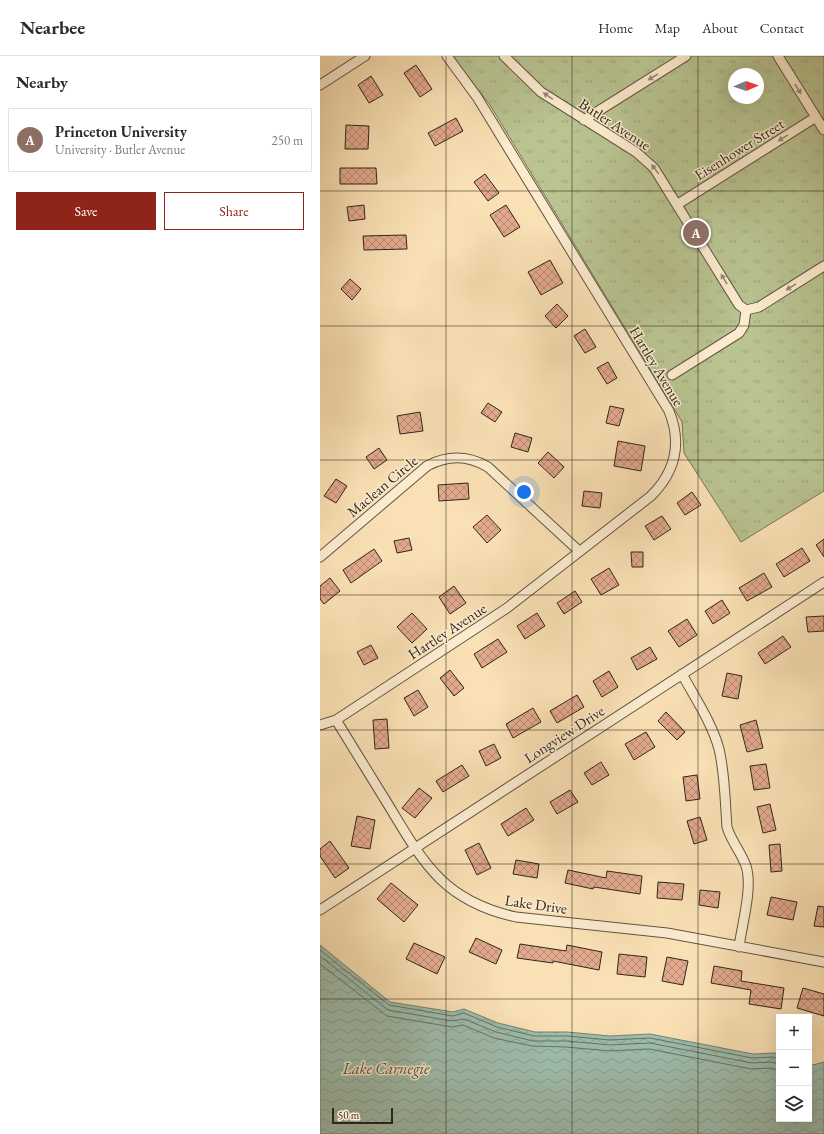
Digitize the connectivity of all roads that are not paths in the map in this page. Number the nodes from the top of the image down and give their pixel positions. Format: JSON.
{"nodes":[{"id":1,"x":366,"y":56,"type":"edge"},
{"id":2,"x":447,"y":56,"type":"edge"},
{"id":3,"x":504,"y":56,"type":"edge"},
{"id":4,"x":686,"y":56,"type":"edge"},
{"id":5,"x":778,"y":56,"type":"edge"},
{"id":6,"x":320,"y":85,"type":"edge"},
{"id":7,"x":816,"y":117,"type":"junction"},
{"id":8,"x":584,"y":120,"type":"junction"},
{"id":9,"x":824,"y":130,"type":"edge"},
{"id":10,"x":678,"y":204,"type":"junction"},
{"id":11,"x":824,"y":266,"type":"edge"},
{"id":12,"x":746,"y":310,"type":"junction"},
{"id":13,"x":672,"y":375,"type":"dead end"},
{"id":14,"x":579,"y":551,"type":"junction"},
{"id":15,"x":320,"y":557,"type":"edge"},
{"id":16,"x":824,"y":582,"type":"edge"},
{"id":17,"x":682,"y":674,"type":"junction"},
{"id":18,"x":336,"y":720,"type":"junction"},
{"id":19,"x":320,"y":725,"type":"edge"},
{"id":20,"x":415,"y":849,"type":"junction"},
{"id":21,"x":320,"y":910,"type":"edge"},
{"id":22,"x":739,"y":947,"type":"junction"},
{"id":23,"x":824,"y":962,"type":"edge"}],
"edges":[{"from":1,"to":6,"type":"street"},
{"from":2,"to":14,"type":"street","name":"Hartley Avenue"},
{"from":8,"to":3,"type":"street","name":"Butler Avenue","one_way":true},
{"from":4,"to":8,"type":"street","one_way":true},
{"from":5,"to":7,"type":"street","one_way":true},
{"from":7,"to":9,"type":"street"},
{"from":7,"to":10,"type":"street","name":"Eisenhower Street","one_way":true},
{"from":10,"to":8,"type":"street","name":"Butler Avenue","one_way":true},
{"from":12,"to":10,"type":"street","name":"Butler Avenue","one_way":true},
{"from":11,"to":12,"type":"street","one_way":true},
{"from":12,"to":13,"type":"street"},
{"from":14,"to":15,"type":"street","name":"Maclean Circle"},
{"from":14,"to":18,"type":"street","name":"Hartley Avenue"},
{"from":16,"to":17,"type":"street","name":"Longview Drive"},
{"from":17,"to":20,"type":"street","name":"Longview Drive"},
{"from":17,"to":22,"type":"street"},
{"from":18,"to":19,"type":"street","name":"Hartley Avenue"},
{"from":18,"to":20,"type":"street","name":"Lake Drive"},
{"from":20,"to":21,"type":"street","name":"Longview Drive"},
{"from":20,"to":22,"type":"street","name":"Lake Drive"},
{"from":22,"to":23,"type":"street","name":"Lake Drive"}]}
